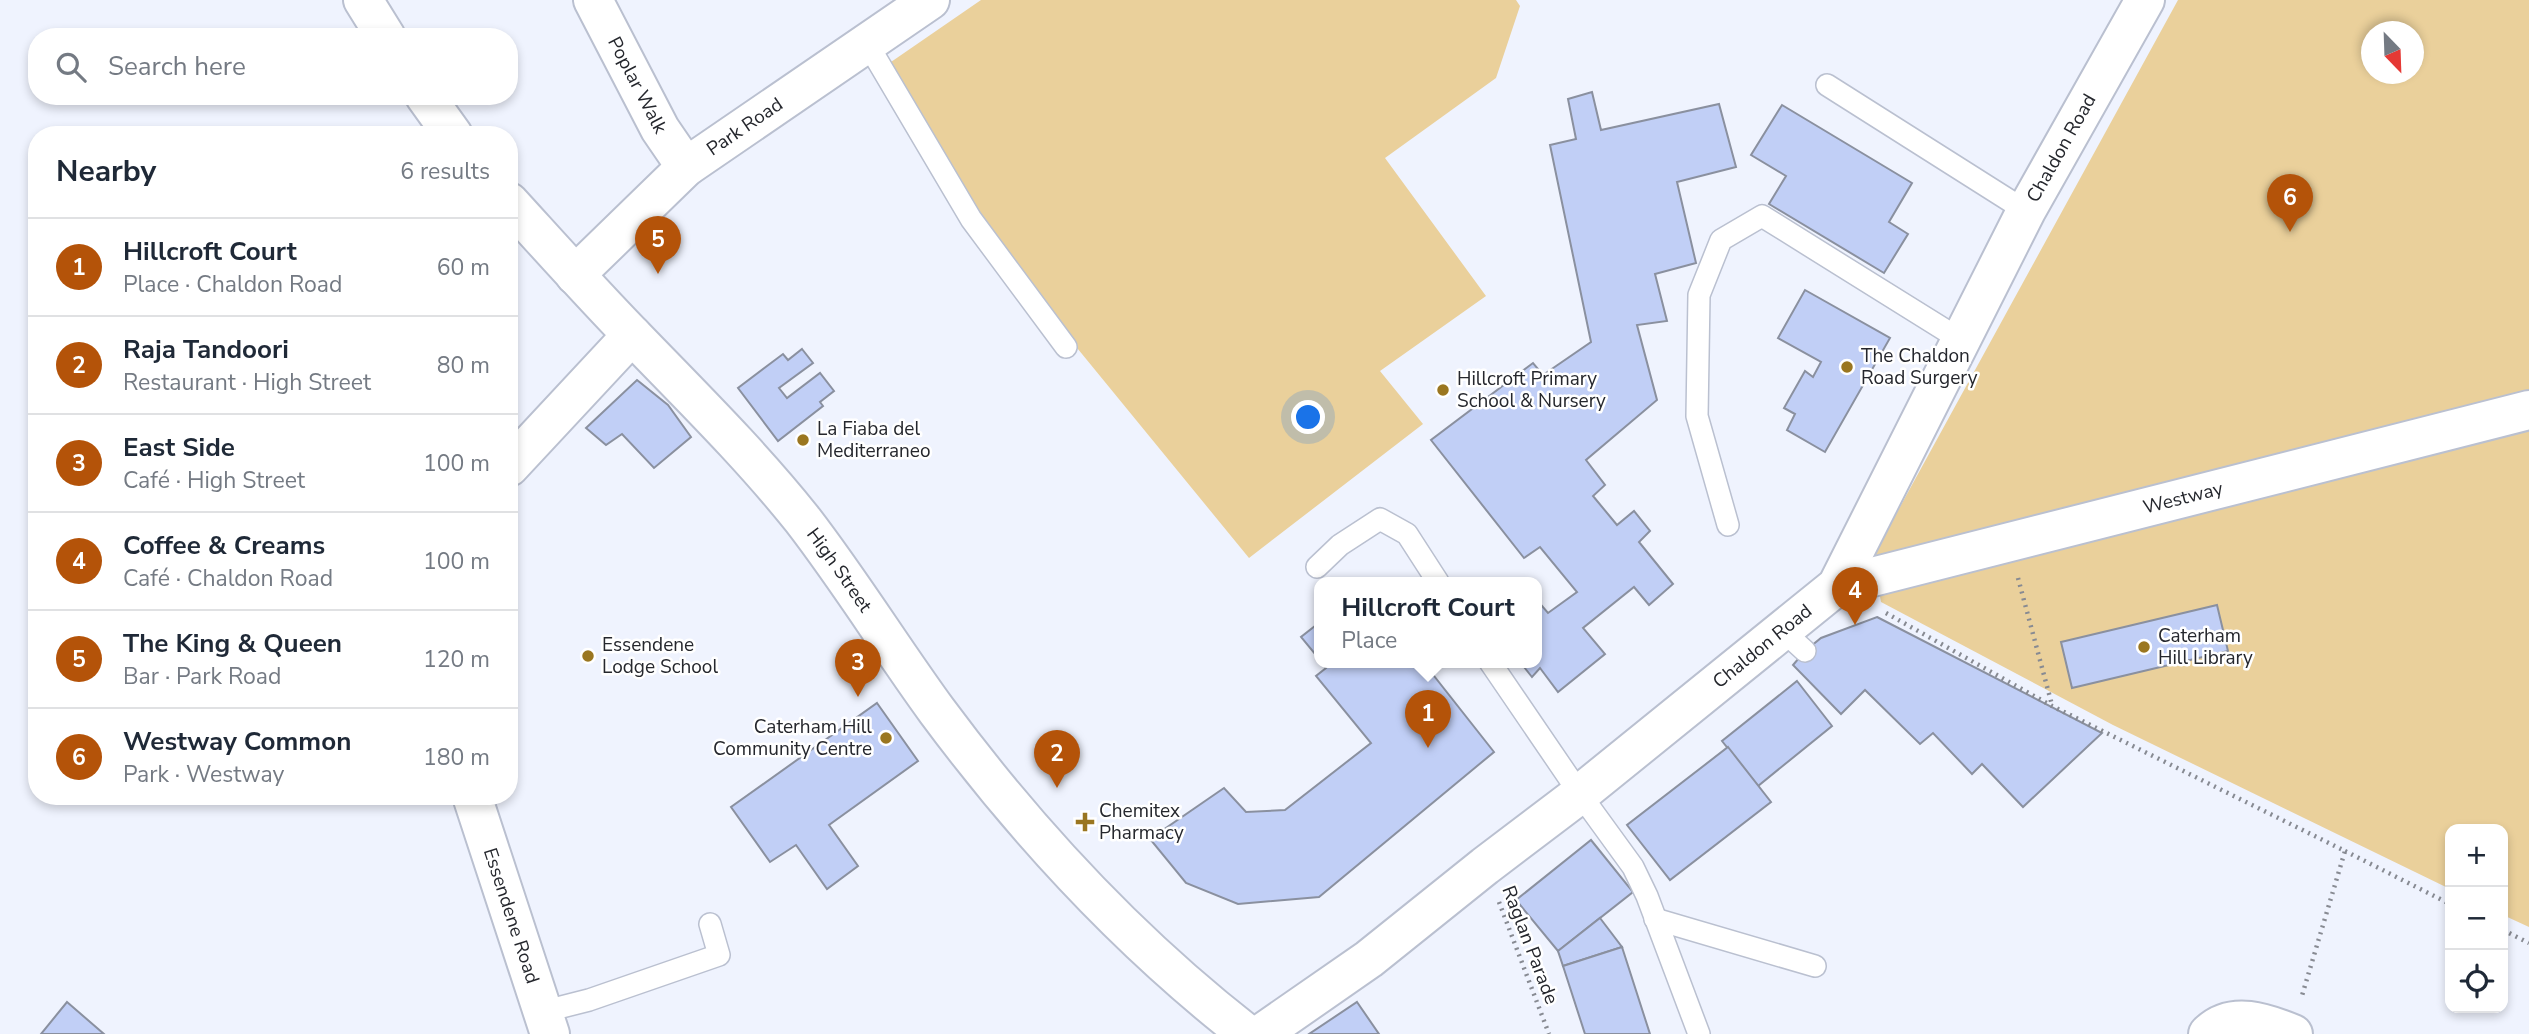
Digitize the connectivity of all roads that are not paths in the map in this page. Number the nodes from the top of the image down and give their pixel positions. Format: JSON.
{"nodes":[{"id":1,"x":363,"y":0,"type":"edge"},
{"id":2,"x":593,"y":0,"type":"edge"},
{"id":3,"x":930,"y":0,"type":"edge"},
{"id":4,"x":2145,"y":0,"type":"edge"},
{"id":5,"x":380,"y":28,"type":"edge"},
{"id":6,"x":867,"y":43,"type":"junction"},
{"id":7,"x":1827,"y":85,"type":"dead end"},
{"id":8,"x":431,"y":105,"type":"edge"},
{"id":9,"x":447,"y":126,"type":"edge"},
{"id":10,"x":686,"y":167,"type":"junction"},
{"id":11,"x":2026,"y":211,"type":"junction"},
{"id":12,"x":518,"y":212,"type":"edge"},
{"id":13,"x":576,"y":275,"type":"junction"},
{"id":14,"x":632,"y":335,"type":"junction"},
{"id":15,"x":1961,"y":340,"type":"junction"},
{"id":16,"x":1066,"y":346,"type":"dead end"},
{"id":17,"x":2529,"y":410,"type":"edge"},
{"id":18,"x":518,"y":457,"type":"edge"},
{"id":19,"x":1728,"y":525,"type":"dead end"},
{"id":20,"x":1317,"y":566,"type":"dead end"},
{"id":21,"x":1435,"y":577,"type":"edge"},
{"id":22,"x":1837,"y":586,"type":"junction"},
{"id":23,"x":1494,"y":668,"type":"edge"},
{"id":24,"x":1580,"y":794,"type":"junction"},
{"id":25,"x":475,"y":805,"type":"edge"},
{"id":26,"x":1655,"y":919,"type":"junction"},
{"id":27,"x":710,"y":923,"type":"dead end"},
{"id":28,"x":1815,"y":966,"type":"dead end"},
{"id":29,"x":546,"y":1023,"type":"edge"},
{"id":30,"x":1247,"y":1034,"type":"edge"},
{"id":31,"x":1261,"y":1034,"type":"edge"},
{"id":32,"x":1699,"y":1034,"type":"edge"},
{"id":33,"x":2208,"y":1034,"type":"edge"},
{"id":34,"x":2292,"y":1034,"type":"edge"}],
"edges":[{"from":1,"to":5,"type":"main road"},
{"from":2,"to":10,"type":"main road","name":"Poplar Walk"},
{"from":3,"to":6,"type":"main road","name":"Park Road"},
{"from":4,"to":11,"type":"main road","name":"Chaldon Road"},
{"from":6,"to":10,"type":"main road","name":"Park Road"},
{"from":6,"to":16,"type":"lane"},
{"from":7,"to":11,"type":"lane"},
{"from":8,"to":9,"type":"main road"},
{"from":10,"to":13,"type":"main road","name":"Park Road"},
{"from":11,"to":15,"type":"main road","name":"Chaldon Road"},
{"from":12,"to":13,"type":"main road","name":"High Street"},
{"from":13,"to":14,"type":"main road","name":"High Street"},
{"from":14,"to":18,"type":"main road"},
{"from":14,"to":30,"type":"main road","name":"High Street"},
{"from":15,"to":19,"type":"lane"},
{"from":15,"to":22,"type":"main road","name":"Chaldon Road"},
{"from":17,"to":22,"type":"main road","name":"Westway"},
{"from":20,"to":21,"type":"lane"},
{"from":22,"to":24,"type":"main road","name":"Chaldon Road"},
{"from":23,"to":24,"type":"lane"},
{"from":24,"to":26,"type":"lane"},
{"from":24,"to":31,"type":"main road","name":"Chaldon Road"},
{"from":25,"to":29,"type":"main road","name":"Essendene Road"},
{"from":26,"to":28,"type":"lane"},
{"from":26,"to":32,"type":"lane"},
{"from":27,"to":29,"type":"lane"},
{"from":33,"to":34,"type":"main road"}]}
